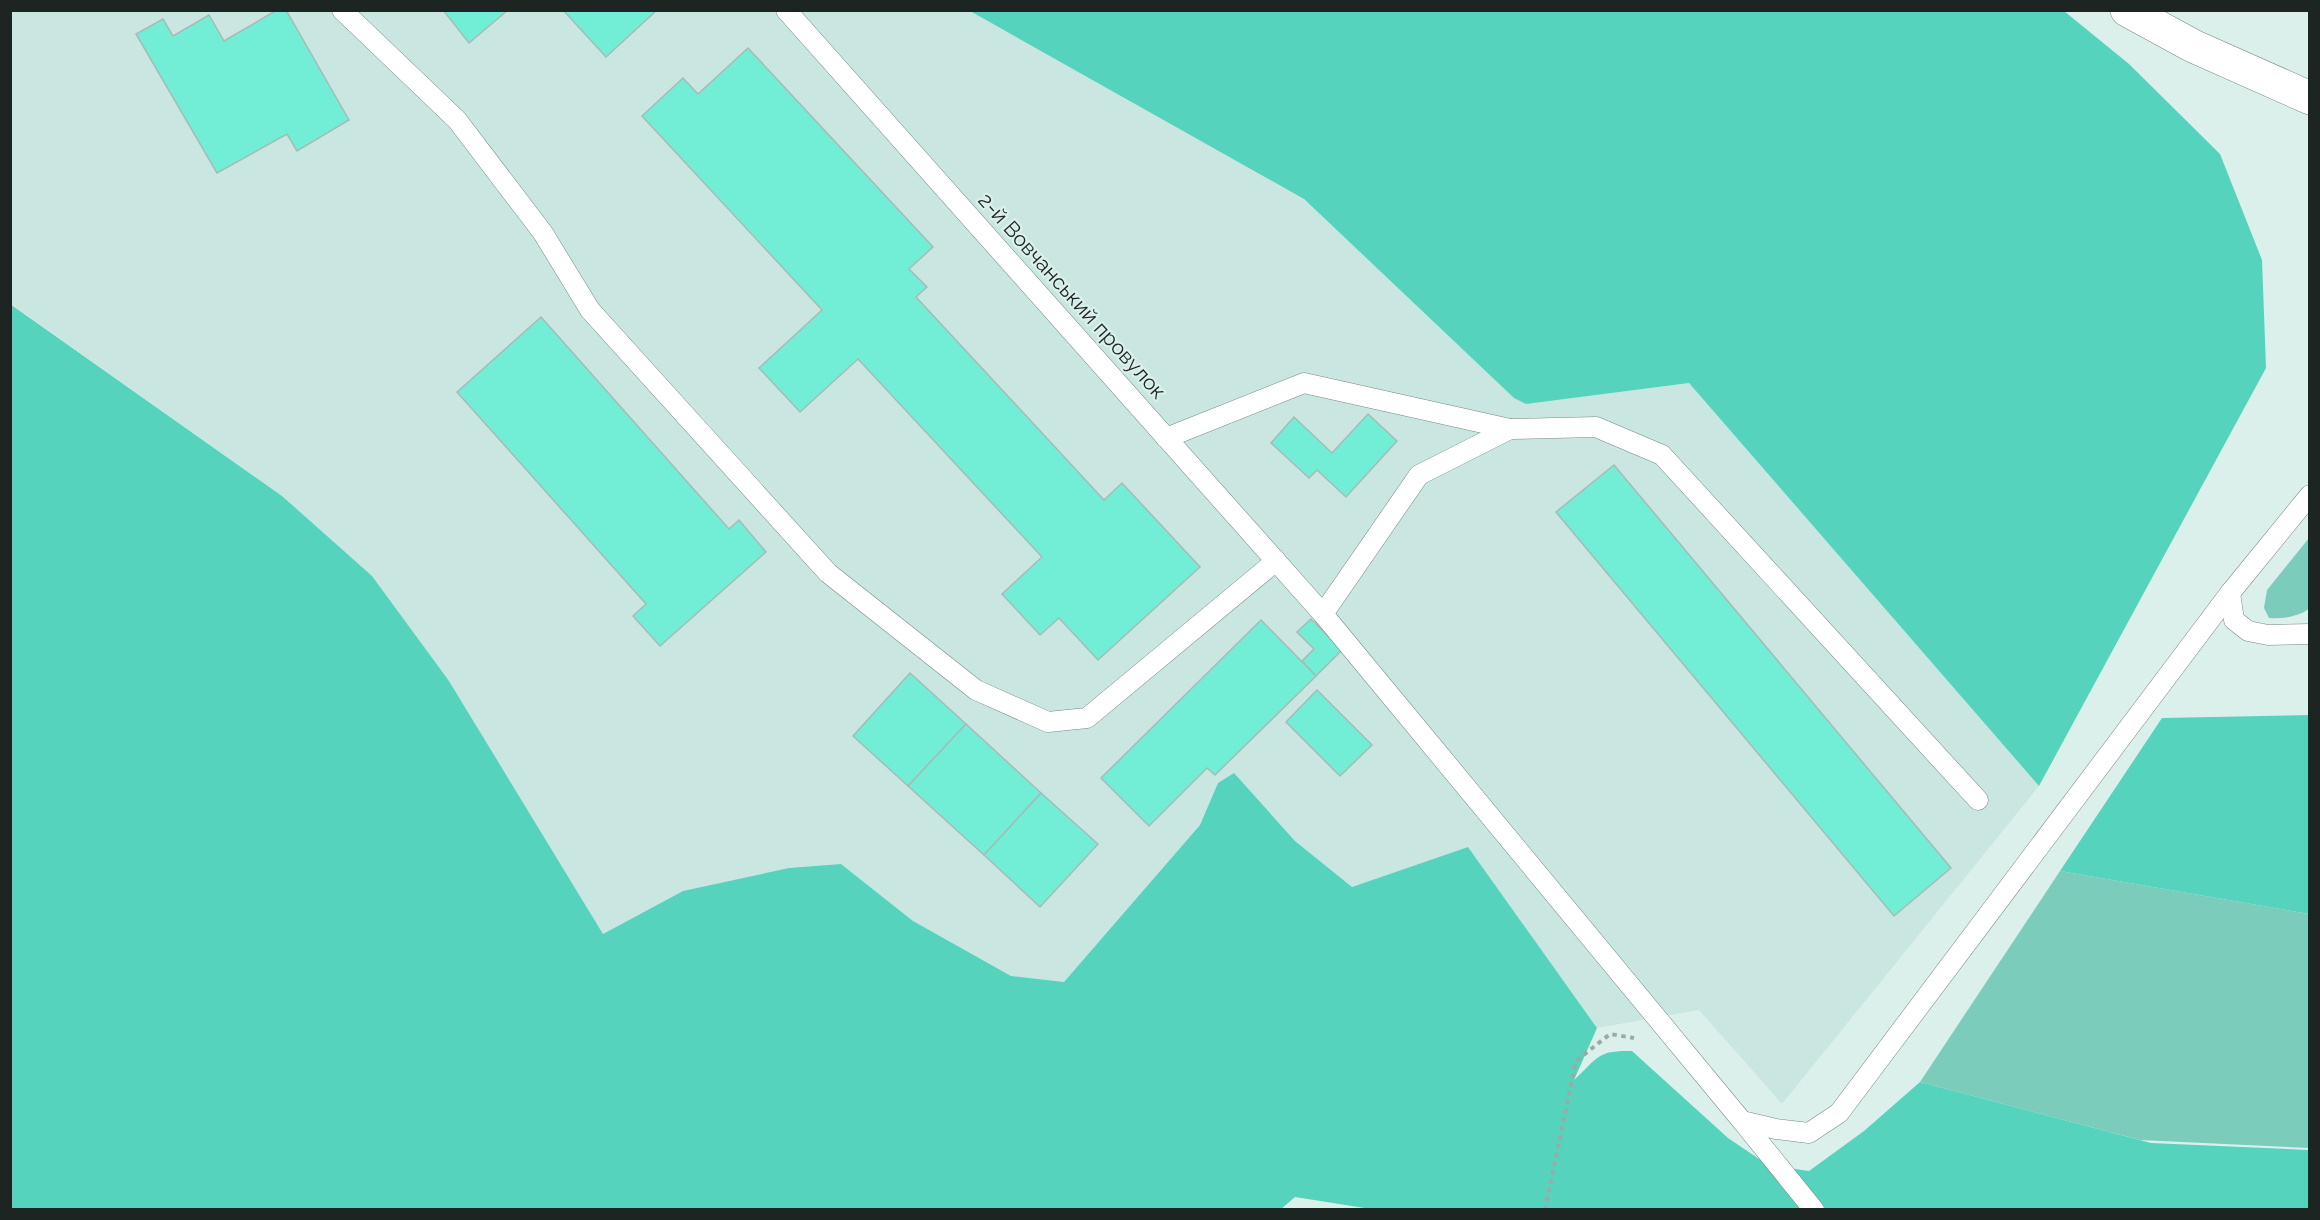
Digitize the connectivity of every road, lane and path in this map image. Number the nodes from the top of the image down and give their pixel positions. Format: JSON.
{"nodes":[{"id":1,"x":342,"y":10,"type":"edge"},
{"id":2,"x":786,"y":10,"type":"edge"},
{"id":3,"x":2127,"y":10,"type":"edge"},
{"id":4,"x":2310,"y":98,"type":"edge"},
{"id":5,"x":1510,"y":429,"type":"junction"},
{"id":6,"x":1166,"y":438,"type":"junction"},
{"id":7,"x":2310,"y":495,"type":"edge"},
{"id":8,"x":1276,"y":561,"type":"junction"},
{"id":9,"x":2230,"y":593,"type":"junction"},
{"id":10,"x":1323,"y":614,"type":"junction"},
{"id":11,"x":2306,"y":632,"type":"edge"},
{"id":12,"x":1978,"y":800,"type":"dead end"},
{"id":13,"x":1679,"y":1045,"type":"junction"},
{"id":14,"x":1742,"y":1121,"type":"junction"},
{"id":15,"x":1545,"y":1209,"type":"edge"},
{"id":16,"x":1814,"y":1209,"type":"edge"}],
"edges":[{"from":1,"to":8,"type":"lane"},
{"from":2,"to":6,"type":"lane","name":"2-й Вовчанський провулок"},
{"from":3,"to":4,"type":"street"},
{"from":5,"to":6,"type":"lane"},
{"from":5,"to":10,"type":"lane"},
{"from":5,"to":12,"type":"lane"},
{"from":6,"to":8,"type":"lane","name":"2-й Вовчанський провулок"},
{"from":7,"to":9,"type":"lane"},
{"from":8,"to":10,"type":"lane","name":"2-й Вовчанський провулок"},
{"from":9,"to":11,"type":"lane"},
{"from":9,"to":14,"type":"lane"},
{"from":10,"to":13,"type":"lane","name":"2-й Вовчанський провулок"},
{"from":13,"to":14,"type":"lane","name":"2-й Вовчанський провулок"},
{"from":13,"to":15,"type":"path"},
{"from":14,"to":16,"type":"lane","name":"2-й Вовчанський провулок"}]}
